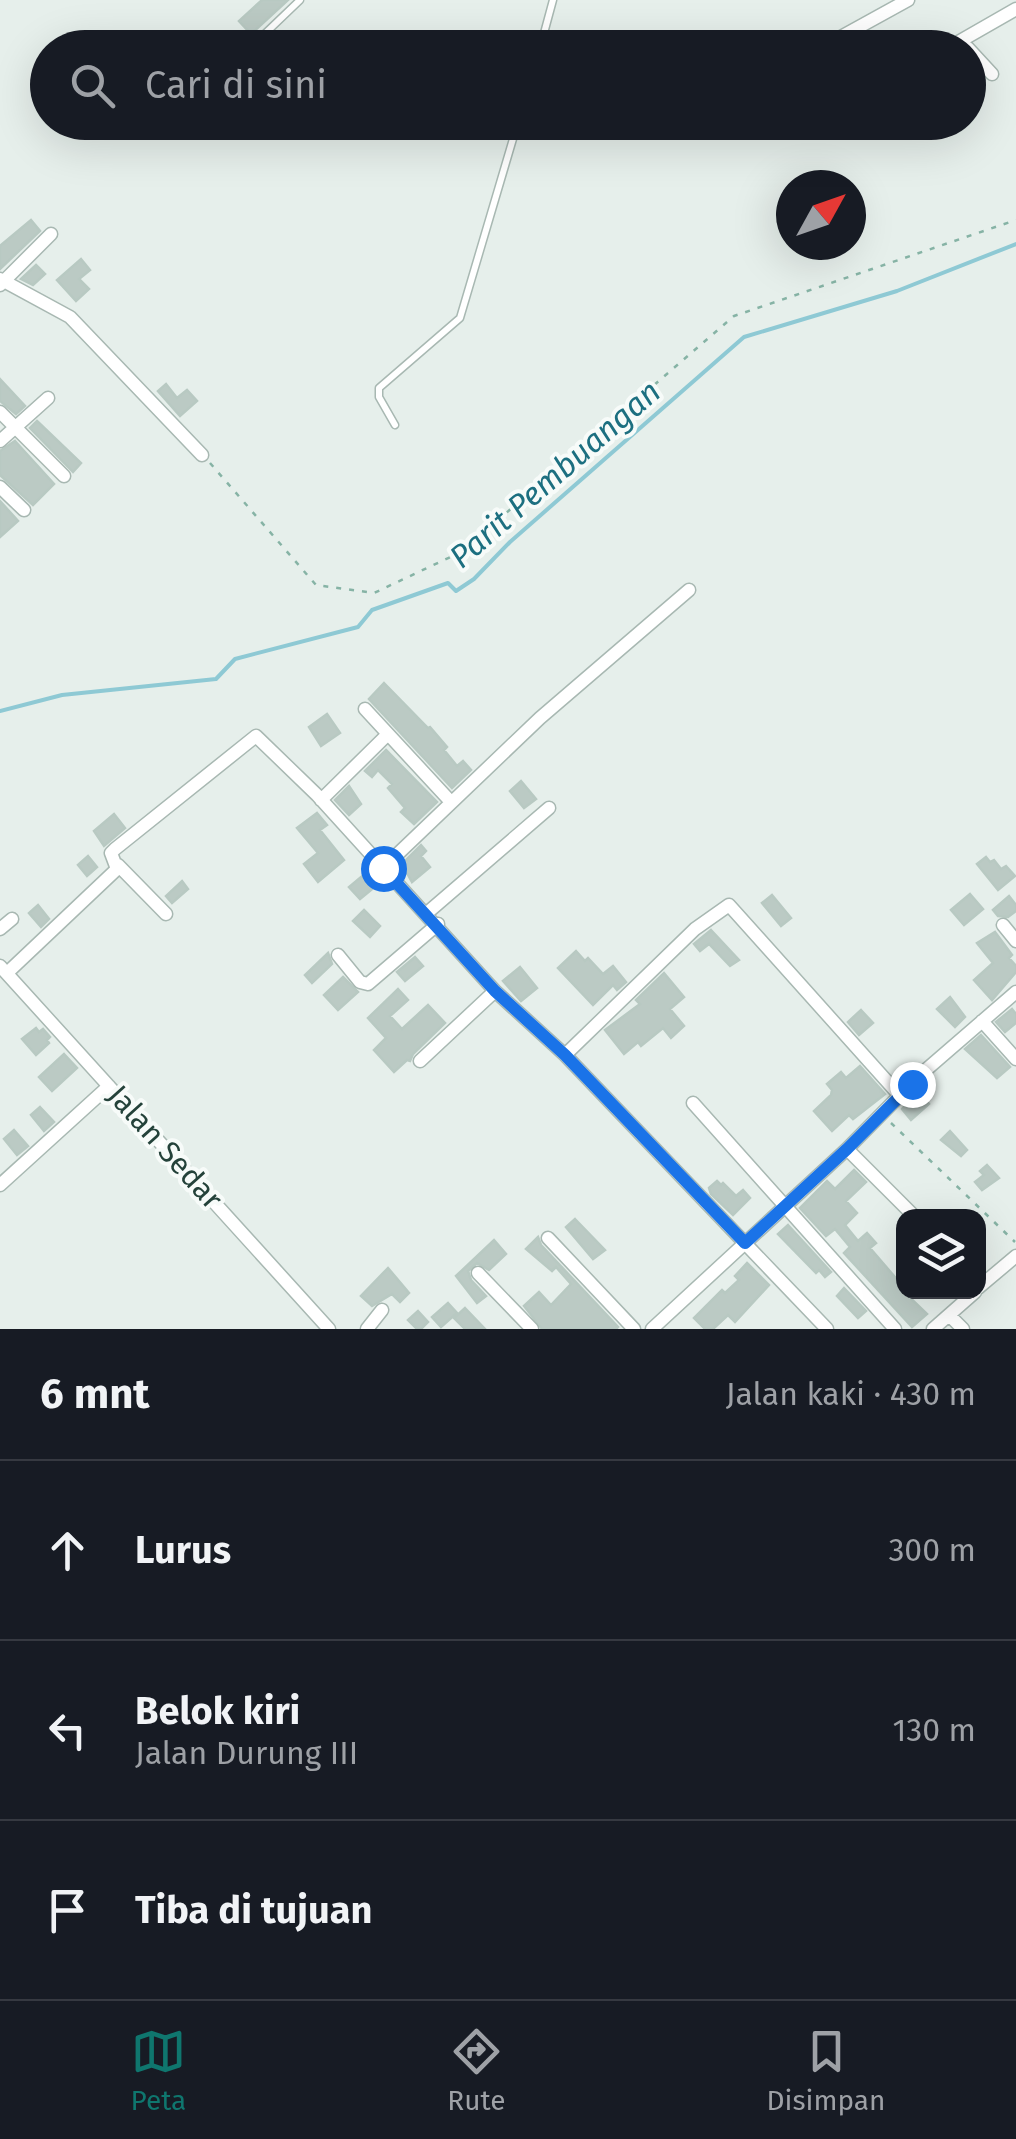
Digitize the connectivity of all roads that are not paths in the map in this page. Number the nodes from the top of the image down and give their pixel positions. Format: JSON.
{"nodes":[{"id":1,"x":300,"y":0,"type":"edge"},
{"id":2,"x":554,"y":0,"type":"edge"},
{"id":3,"x":908,"y":0,"type":"edge"},
{"id":4,"x":1016,"y":9,"type":"edge"},
{"id":5,"x":269,"y":30,"type":"edge"},
{"id":6,"x":545,"y":30,"type":"edge"},
{"id":7,"x":854,"y":30,"type":"edge"},
{"id":8,"x":986,"y":31,"type":"edge"},
{"id":9,"x":986,"y":67,"type":"edge"},
{"id":10,"x":992,"y":74,"type":"dead end"},
{"id":11,"x":513,"y":140,"type":"edge"},
{"id":12,"x":51,"y":234,"type":"dead end"},
{"id":13,"x":1,"y":282,"type":"edge"},
{"id":14,"x":48,"y":398,"type":"dead end"},
{"id":15,"x":0,"y":412,"type":"edge"},
{"id":16,"x":395,"y":425,"type":"dead end"},
{"id":17,"x":14,"y":427,"type":"junction"},
{"id":18,"x":0,"y":441,"type":"edge"},
{"id":19,"x":202,"y":455,"type":"road end"},
{"id":20,"x":64,"y":476,"type":"dead end"},
{"id":21,"x":0,"y":486,"type":"edge"},
{"id":22,"x":24,"y":510,"type":"dead end"},
{"id":23,"x":689,"y":590,"type":"dead end"},
{"id":24,"x":365,"y":709,"type":"dead end"},
{"id":25,"x":388,"y":734,"type":"junction"},
{"id":26,"x":321,"y":800,"type":"junction"},
{"id":27,"x":451,"y":802,"type":"junction"},
{"id":28,"x":548,"y":808,"type":"dead end"},
{"id":29,"x":118,"y":865,"type":"junction"},
{"id":30,"x":383,"y":868,"type":"junction"},
{"id":31,"x":427,"y":913,"type":"junction"},
{"id":32,"x":166,"y":914,"type":"dead end"},
{"id":33,"x":12,"y":919,"type":"dead end"},
{"id":34,"x":438,"y":924,"type":"junction"},
{"id":35,"x":1003,"y":926,"type":"dead end"},
{"id":36,"x":0,"y":930,"type":"edge"},
{"id":37,"x":1016,"y":941,"type":"edge"},
{"id":38,"x":338,"y":955,"type":"dead end"},
{"id":39,"x":4,"y":969,"type":"edge"},
{"id":40,"x":495,"y":991,"type":"junction"},
{"id":41,"x":1016,"y":992,"type":"edge"},
{"id":42,"x":982,"y":1021,"type":"junction"},
{"id":43,"x":565,"y":1055,"type":"junction"},
{"id":44,"x":1016,"y":1058,"type":"edge"},
{"id":45,"x":420,"y":1061,"type":"dead end"},
{"id":46,"x":109,"y":1086,"type":"junction"},
{"id":47,"x":901,"y":1097,"type":"junction"},
{"id":48,"x":692,"y":1103,"type":"dead end"},
{"id":49,"x":847,"y":1149,"type":"junction"},
{"id":50,"x":0,"y":1186,"type":"edge"},
{"id":51,"x":786,"y":1205,"type":"junction"},
{"id":52,"x":907,"y":1209,"type":"edge"},
{"id":53,"x":548,"y":1238,"type":"dead end"},
{"id":54,"x":745,"y":1243,"type":"junction"},
{"id":55,"x":1014,"y":1262,"type":"edge"},
{"id":56,"x":478,"y":1273,"type":"dead end"},
{"id":57,"x":986,"y":1281,"type":"edge"},
{"id":58,"x":965,"y":1299,"type":"edge"},
{"id":59,"x":382,"y":1310,"type":"dead end"},
{"id":60,"x":948,"y":1316,"type":"junction"},
{"id":61,"x":328,"y":1329,"type":"edge"},
{"id":62,"x":367,"y":1329,"type":"edge"},
{"id":63,"x":532,"y":1329,"type":"edge"},
{"id":64,"x":634,"y":1329,"type":"edge"},
{"id":65,"x":652,"y":1329,"type":"edge"},
{"id":66,"x":827,"y":1329,"type":"edge"},
{"id":67,"x":895,"y":1329,"type":"edge"},
{"id":68,"x":933,"y":1329,"type":"edge"},
{"id":69,"x":963,"y":1329,"type":"edge"}],
"edges":[{"from":1,"to":5,"type":"lane"},
{"from":2,"to":6,"type":"lane"},
{"from":3,"to":7,"type":"street"},
{"from":4,"to":8,"type":"street"},
{"from":9,"to":10,"type":"street"},
{"from":11,"to":16,"type":"lane"},
{"from":12,"to":13,"type":"street"},
{"from":13,"to":19,"type":"street"},
{"from":14,"to":17,"type":"street"},
{"from":15,"to":17,"type":"street"},
{"from":17,"to":18,"type":"street"},
{"from":17,"to":20,"type":"street"},
{"from":21,"to":22,"type":"street"},
{"from":23,"to":27,"type":"street"},
{"from":24,"to":25,"type":"street"},
{"from":25,"to":26,"type":"street"},
{"from":25,"to":27,"type":"street"},
{"from":26,"to":29,"type":"street"},
{"from":26,"to":30,"type":"street"},
{"from":27,"to":30,"type":"street"},
{"from":28,"to":31,"type":"street"},
{"from":29,"to":32,"type":"street"},
{"from":29,"to":39,"type":"street"},
{"from":30,"to":31,"type":"street"},
{"from":31,"to":34,"type":"street"},
{"from":33,"to":36,"type":"street"},
{"from":34,"to":38,"type":"street"},
{"from":34,"to":40,"type":"street"},
{"from":35,"to":37,"type":"street"},
{"from":39,"to":46,"type":"street","name":"Jalan Sedar"},
{"from":40,"to":43,"type":"street"},
{"from":40,"to":45,"type":"street"},
{"from":41,"to":42,"type":"street"},
{"from":42,"to":44,"type":"street"},
{"from":42,"to":47,"type":"street"},
{"from":43,"to":47,"type":"street"},
{"from":43,"to":54,"type":"street"},
{"from":46,"to":50,"type":"street"},
{"from":46,"to":61,"type":"street","name":"Jalan Sedar"},
{"from":47,"to":49,"type":"street"},
{"from":48,"to":51,"type":"street"},
{"from":49,"to":51,"type":"street"},
{"from":49,"to":52,"type":"street"},
{"from":51,"to":54,"type":"street"},
{"from":51,"to":67,"type":"street"},
{"from":53,"to":64,"type":"street"},
{"from":54,"to":65,"type":"street"},
{"from":54,"to":66,"type":"street"},
{"from":55,"to":57,"type":"street"},
{"from":56,"to":63,"type":"street"},
{"from":58,"to":60,"type":"street"},
{"from":59,"to":62,"type":"street"},
{"from":60,"to":68,"type":"street"},
{"from":60,"to":69,"type":"street"}]}
